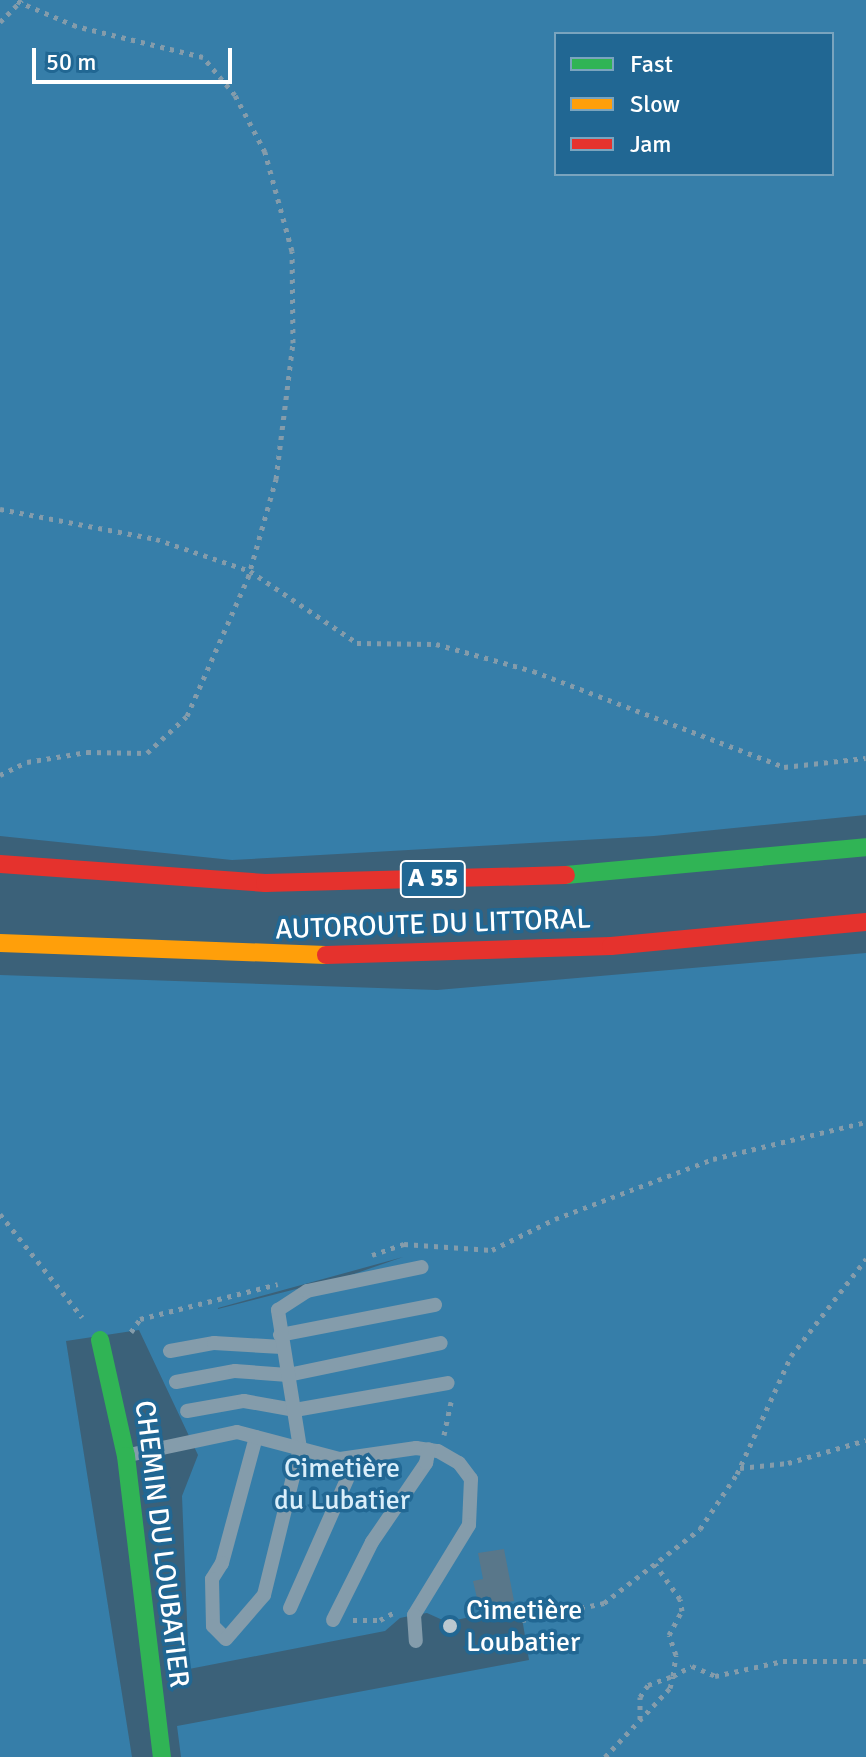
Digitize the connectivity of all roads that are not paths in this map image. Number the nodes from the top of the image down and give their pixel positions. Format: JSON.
{"nodes":[{"id":1,"x":866,"y":847,"type":"edge"},
{"id":2,"x":0,"y":864,"type":"edge"},
{"id":3,"x":866,"y":922,"type":"edge"},
{"id":4,"x":0,"y":943,"type":"edge"},
{"id":5,"x":422,"y":1267,"type":"dead end"},
{"id":6,"x":435,"y":1305,"type":"dead end"},
{"id":7,"x":281,"y":1341,"type":"junction"},
{"id":8,"x":441,"y":1343,"type":"dead end"},
{"id":9,"x":102,"y":1348,"type":"road end"},
{"id":10,"x":170,"y":1351,"type":"dead end"},
{"id":11,"x":288,"y":1375,"type":"junction"},
{"id":12,"x":176,"y":1382,"type":"dead end"},
{"id":13,"x":448,"y":1383,"type":"dead end"},
{"id":14,"x":295,"y":1410,"type":"junction"},
{"id":15,"x":187,"y":1411,"type":"dead end"},
{"id":16,"x":256,"y":1437,"type":"junction"},
{"id":17,"x":300,"y":1448,"type":"junction"},
{"id":18,"x":429,"y":1449,"type":"junction"},
{"id":19,"x":126,"y":1456,"type":"junction"},
{"id":20,"x":356,"y":1459,"type":"junction"},
{"id":21,"x":290,"y":1608,"type":"dead end"},
{"id":22,"x":333,"y":1620,"type":"dead end"},
{"id":23,"x":416,"y":1641,"type":"dead end"},
{"id":24,"x":162,"y":1757,"type":"edge"}],
"edges":[{"from":1,"to":2,"type":"main road","name":"AUTOROUTE DU LITTORAL","number":"A 55"},
{"from":3,"to":4,"type":"main road","name":"AUTOROUTE DU LITTORAL"},
{"from":5,"to":7,"type":"lane"},
{"from":6,"to":7,"type":"lane"},
{"from":7,"to":10,"type":"lane"},
{"from":7,"to":11,"type":"lane"},
{"from":8,"to":11,"type":"lane"},
{"from":9,"to":19,"type":"main road","name":"CHEMIN DU LOUBATIER"},
{"from":11,"to":12,"type":"lane"},
{"from":11,"to":14,"type":"lane"},
{"from":13,"to":14,"type":"lane"},
{"from":14,"to":15,"type":"lane"},
{"from":14,"to":17,"type":"lane"},
{"from":16,"to":17,"type":"lane"},
{"from":16,"to":17,"type":"lane"},
{"from":16,"to":19,"type":"lane"},
{"from":17,"to":20,"type":"lane"},
{"from":18,"to":20,"type":"lane"},
{"from":18,"to":22,"type":"lane"},
{"from":18,"to":23,"type":"lane"},
{"from":19,"to":24,"type":"main road","name":"CHEMIN DU LOUBATIER"},
{"from":20,"to":21,"type":"lane"}]}
